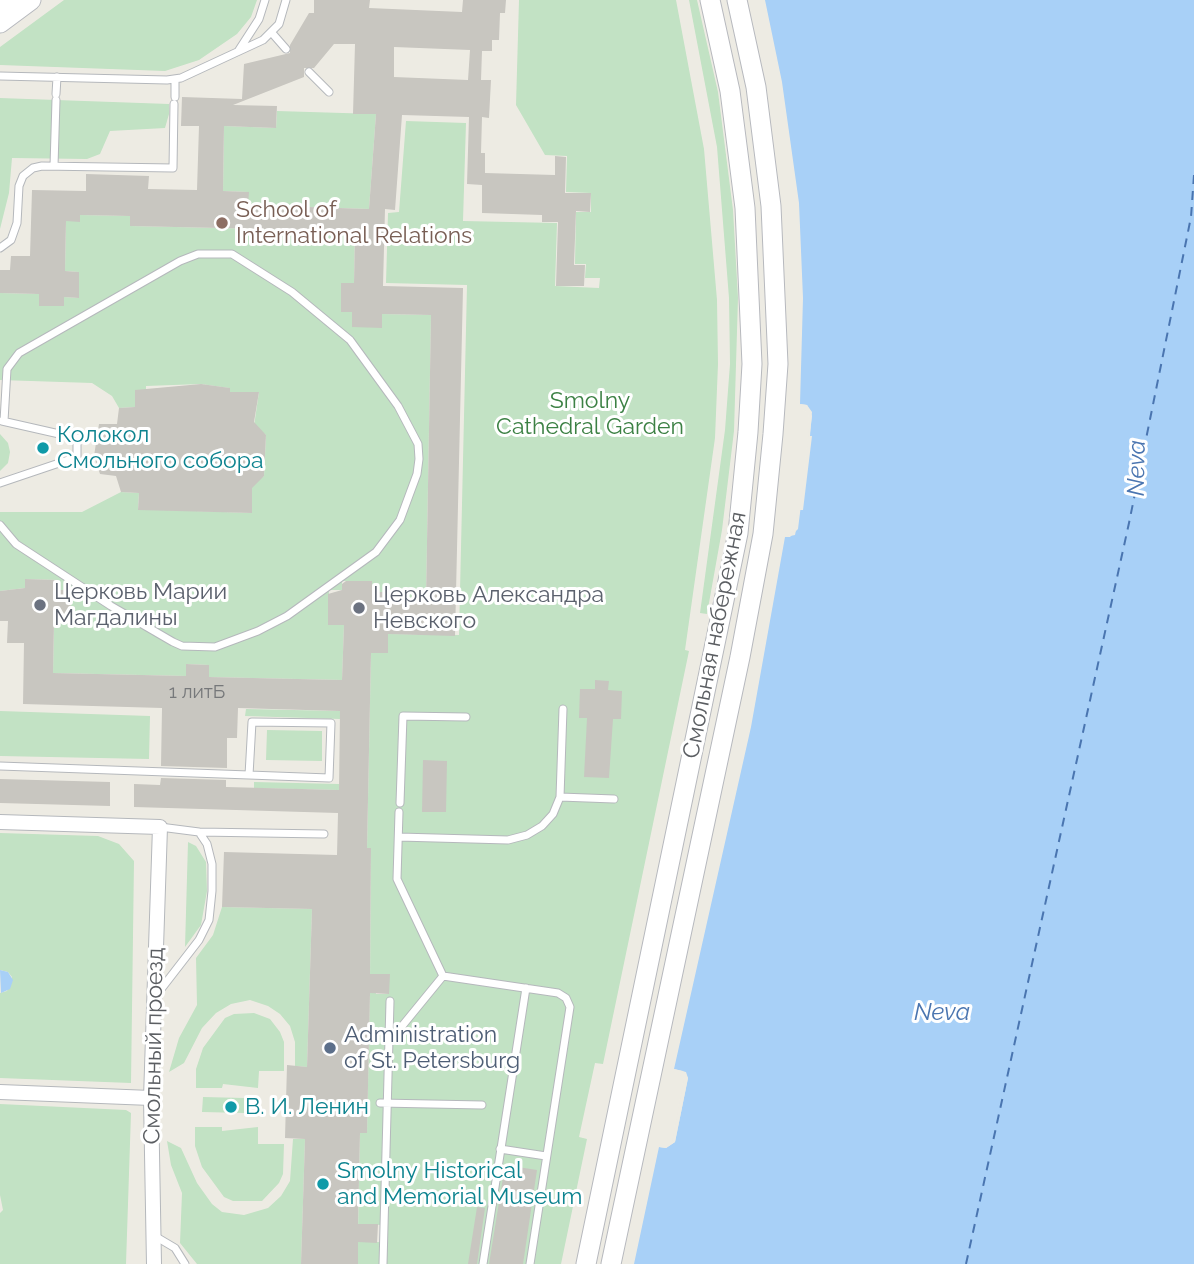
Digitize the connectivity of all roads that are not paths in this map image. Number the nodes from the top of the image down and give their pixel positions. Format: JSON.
{"nodes":[{"id":1,"x":8,"y":0,"type":"edge"},
{"id":2,"x":31,"y":0,"type":"edge"},
{"id":3,"x":265,"y":0,"type":"edge"},
{"id":4,"x":286,"y":0,"type":"edge"},
{"id":5,"x":710,"y":0,"type":"edge"},
{"id":6,"x":737,"y":0,"type":"edge"},
{"id":7,"x":0,"y":6,"type":"edge"},
{"id":8,"x":0,"y":23,"type":"edge"},
{"id":9,"x":272,"y":33,"type":"junction"},
{"id":10,"x":286,"y":49,"type":"dead end"},
{"id":11,"x":238,"y":51,"type":"junction"},
{"id":12,"x":309,"y":72,"type":"dead end"},
{"id":13,"x":0,"y":76,"type":"edge"},
{"id":14,"x":57,"y":77,"type":"junction"},
{"id":15,"x":175,"y":79,"type":"junction"},
{"id":16,"x":329,"y":92,"type":"dead end"},
{"id":17,"x":54,"y":166,"type":"junction"},
{"id":18,"x":0,"y":247,"type":"edge"},
{"id":19,"x":2,"y":421,"type":"edge"},
{"id":20,"x":0,"y":483,"type":"edge"},
{"id":21,"x":0,"y":525,"type":"edge"},
{"id":22,"x":563,"y":709,"type":"dead end"},
{"id":23,"x":466,"y":717,"type":"dead end"},
{"id":24,"x":0,"y":765,"type":"edge"},
{"id":25,"x":249,"y":775,"type":"junction"},
{"id":26,"x":560,"y":797,"type":"junction"},
{"id":27,"x":614,"y":799,"type":"dead end"},
{"id":28,"x":0,"y":822,"type":"edge"},
{"id":29,"x":160,"y":827,"type":"junction"},
{"id":30,"x":199,"y":832,"type":"junction"},
{"id":31,"x":324,"y":834,"type":"dead end"},
{"id":32,"x":399,"y":837,"type":"junction"},
{"id":33,"x":443,"y":976,"type":"junction"},
{"id":34,"x":526,"y":988,"type":"junction"},
{"id":35,"x":155,"y":999,"type":"junction"},
{"id":36,"x":390,"y":1001,"type":"dead end"},
{"id":37,"x":389,"y":1042,"type":"junction"},
{"id":38,"x":0,"y":1092,"type":"edge"},
{"id":39,"x":151,"y":1098,"type":"junction"},
{"id":40,"x":383,"y":1103,"type":"junction"},
{"id":41,"x":482,"y":1105,"type":"dead end"},
{"id":42,"x":500,"y":1149,"type":"junction"},
{"id":43,"x":546,"y":1156,"type":"junction"},
{"id":44,"x":153,"y":1235,"type":"junction"},
{"id":45,"x":154,"y":1264,"type":"edge"},
{"id":46,"x":185,"y":1264,"type":"edge"},
{"id":47,"x":383,"y":1264,"type":"edge"},
{"id":48,"x":483,"y":1264,"type":"edge"},
{"id":49,"x":530,"y":1264,"type":"edge"},
{"id":50,"x":586,"y":1264,"type":"edge"},
{"id":51,"x":611,"y":1264,"type":"edge"}],
"edges":[{"from":1,"to":7,"type":"main road"},
{"from":2,"to":8,"type":"main road"},
{"from":3,"to":11,"type":"lane"},
{"from":4,"to":9,"type":"lane"},
{"from":5,"to":50,"type":"main road","name":"Смольная набережная"},
{"from":6,"to":51,"type":"main road","name":"Смольная набережная"},
{"from":9,"to":10,"type":"lane"},
{"from":9,"to":11,"type":"lane"},
{"from":11,"to":15,"type":"lane"},
{"from":12,"to":16,"type":"lane"},
{"from":13,"to":14,"type":"lane"},
{"from":14,"to":15,"type":"lane"},
{"from":14,"to":17,"type":"lane"},
{"from":15,"to":17,"type":"lane"},
{"from":17,"to":18,"type":"lane"},
{"from":19,"to":20,"type":"lane"},
{"from":19,"to":21,"type":"lane"},
{"from":22,"to":26,"type":"lane"},
{"from":23,"to":32,"type":"lane"},
{"from":24,"to":25,"type":"lane"},
{"from":25,"to":25,"type":"lane"},
{"from":26,"to":27,"type":"lane"},
{"from":26,"to":32,"type":"lane"},
{"from":28,"to":29,"type":"street"},
{"from":29,"to":30,"type":"lane"},
{"from":29,"to":35,"type":"street","name":"Смольный проезд"},
{"from":30,"to":31,"type":"lane"},
{"from":30,"to":35,"type":"lane"},
{"from":32,"to":33,"type":"lane"},
{"from":33,"to":34,"type":"lane"},
{"from":33,"to":37,"type":"lane"},
{"from":34,"to":42,"type":"lane"},
{"from":34,"to":43,"type":"lane"},
{"from":35,"to":39,"type":"street","name":"Смольный проезд"},
{"from":36,"to":37,"type":"lane"},
{"from":37,"to":40,"type":"lane"},
{"from":38,"to":39,"type":"street"},
{"from":39,"to":44,"type":"street","name":"Смольный проезд"},
{"from":40,"to":41,"type":"lane"},
{"from":40,"to":47,"type":"lane"},
{"from":42,"to":43,"type":"lane"},
{"from":42,"to":48,"type":"lane"},
{"from":43,"to":49,"type":"lane"},
{"from":44,"to":45,"type":"street","name":"Смольный проезд"},
{"from":44,"to":46,"type":"lane"}]}
